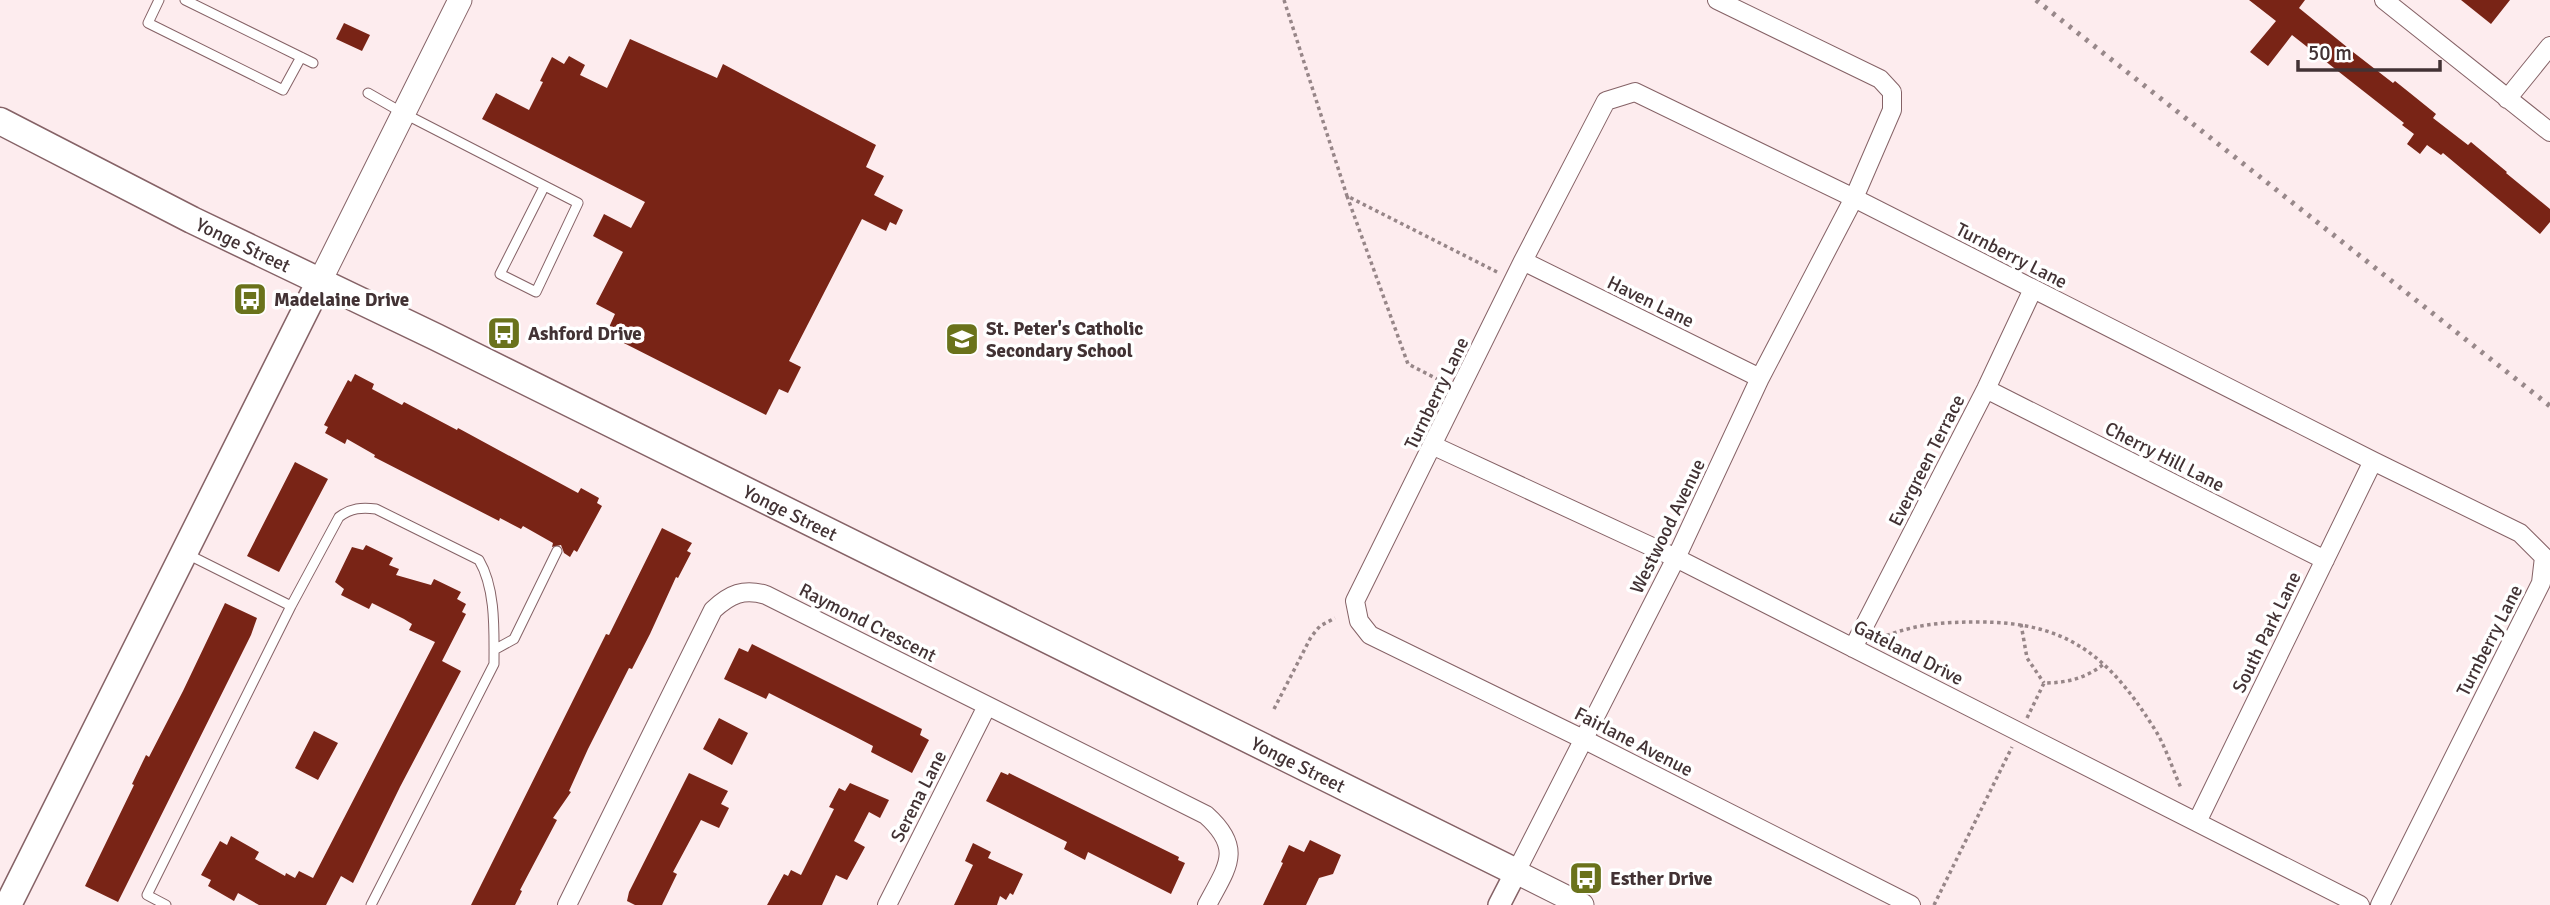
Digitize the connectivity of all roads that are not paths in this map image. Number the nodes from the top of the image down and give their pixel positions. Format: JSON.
{"nodes":[{"id":1,"x":159,"y":0,"type":"edge"},
{"id":2,"x":185,"y":0,"type":"edge"},
{"id":3,"x":460,"y":0,"type":"edge"},
{"id":4,"x":1717,"y":0,"type":"edge"},
{"id":5,"x":2384,"y":0,"type":"edge"},
{"id":6,"x":2550,"y":46,"type":"edge"},
{"id":7,"x":301,"y":57,"type":"junction"},
{"id":8,"x":313,"y":63,"type":"dead end"},
{"id":9,"x":368,"y":93,"type":"dead end"},
{"id":10,"x":2507,"y":99,"type":"junction"},
{"id":11,"x":403,"y":113,"type":"junction"},
{"id":12,"x":0,"y":121,"type":"edge"},
{"id":13,"x":2550,"y":132,"type":"edge"},
{"id":14,"x":544,"y":187,"type":"junction"},
{"id":15,"x":1854,"y":198,"type":"junction"},
{"id":16,"x":1523,"y":261,"type":"junction"},
{"id":17,"x":320,"y":281,"type":"junction"},
{"id":18,"x":2033,"y":289,"type":"junction"},
{"id":19,"x":1760,"y":378,"type":"junction"},
{"id":20,"x":1986,"y":389,"type":"junction"},
{"id":21,"x":1434,"y":446,"type":"junction"},
{"id":22,"x":2374,"y":461,"type":"junction"},
{"id":23,"x":557,"y":551,"type":"dead end"},
{"id":24,"x":184,"y":553,"type":"junction"},
{"id":25,"x":1676,"y":558,"type":"junction"},
{"id":26,"x":2325,"y":560,"type":"junction"},
{"id":27,"x":1355,"y":601,"type":"joint"},
{"id":28,"x":291,"y":606,"type":"junction"},
{"id":29,"x":1853,"y":648,"type":"junction"},
{"id":30,"x":494,"y":650,"type":"junction"},
{"id":31,"x":987,"y":706,"type":"junction"},
{"id":32,"x":1583,"y":739,"type":"junction"},
{"id":33,"x":2197,"y":822,"type":"junction"},
{"id":34,"x":1516,"y":872,"type":"junction"},
{"id":35,"x":8,"y":905,"type":"edge"},
{"id":36,"x":166,"y":905,"type":"edge"},
{"id":37,"x":371,"y":905,"type":"edge"},
{"id":38,"x":567,"y":905,"type":"edge"},
{"id":39,"x":887,"y":905,"type":"edge"},
{"id":40,"x":1207,"y":905,"type":"edge"},
{"id":41,"x":1499,"y":905,"type":"edge"},
{"id":42,"x":1582,"y":905,"type":"edge"},
{"id":43,"x":1911,"y":905,"type":"edge"},
{"id":44,"x":2360,"y":905,"type":"edge"},
{"id":45,"x":2379,"y":905,"type":"edge"}],
"edges":[{"from":1,"to":7,"type":"lane"},
{"from":2,"to":7,"type":"lane"},
{"from":3,"to":11,"type":"main road"},
{"from":4,"to":15,"type":"street","name":"Westwood Avenue"},
{"from":5,"to":10,"type":"street"},
{"from":6,"to":10,"type":"street"},
{"from":7,"to":8,"type":"lane"},
{"from":9,"to":11,"type":"lane"},
{"from":10,"to":13,"type":"street"},
{"from":11,"to":14,"type":"lane"},
{"from":11,"to":17,"type":"main road"},
{"from":12,"to":17,"type":"main road","name":"Yonge Street"},
{"from":14,"to":14,"type":"lane"},
{"from":15,"to":16,"type":"street","name":"Turnberry Lane"},
{"from":15,"to":18,"type":"street","name":"Turnberry Lane"},
{"from":15,"to":19,"type":"street","name":"Westwood Avenue"},
{"from":16,"to":19,"type":"street","name":"Haven Lane"},
{"from":16,"to":21,"type":"street","name":"Turnberry Lane"},
{"from":17,"to":24,"type":"main road"},
{"from":17,"to":34,"type":"main road","name":"Yonge Street"},
{"from":18,"to":20,"type":"street","name":"Evergreen Terrace"},
{"from":18,"to":22,"type":"street","name":"Turnberry Lane"},
{"from":19,"to":25,"type":"street","name":"Westwood Avenue"},
{"from":20,"to":26,"type":"street","name":"Cherry Hill Lane"},
{"from":20,"to":29,"type":"street","name":"Evergreen Terrace"},
{"from":21,"to":25,"type":"street","name":"Gateland Drive"},
{"from":21,"to":27,"type":"street","name":"Turnberry Lane"},
{"from":22,"to":26,"type":"street","name":"South Park Lane"},
{"from":22,"to":45,"type":"street","name":"Turnberry Lane"},
{"from":23,"to":30,"type":"lane"},
{"from":24,"to":28,"type":"lane"},
{"from":24,"to":35,"type":"main road"},
{"from":25,"to":29,"type":"street","name":"Gateland Drive"},
{"from":25,"to":32,"type":"street","name":"Westwood Avenue"},
{"from":26,"to":33,"type":"street","name":"South Park Lane"},
{"from":27,"to":32,"type":"street","name":"Fairlane Avenue"},
{"from":28,"to":30,"type":"lane"},
{"from":28,"to":36,"type":"lane"},
{"from":29,"to":33,"type":"street","name":"Gateland Drive"},
{"from":30,"to":37,"type":"lane"},
{"from":31,"to":38,"type":"street","name":"Raymond Crescent"},
{"from":31,"to":39,"type":"street","name":"Serena Lane"},
{"from":31,"to":40,"type":"street","name":"Raymond Crescent"},
{"from":32,"to":34,"type":"street","name":"Westwood Avenue"},
{"from":32,"to":43,"type":"street","name":"Fairlane Avenue"},
{"from":33,"to":44,"type":"street","name":"Gateland Drive"},
{"from":34,"to":41,"type":"street"},
{"from":34,"to":42,"type":"main road","name":"Yonge Street"}]}
